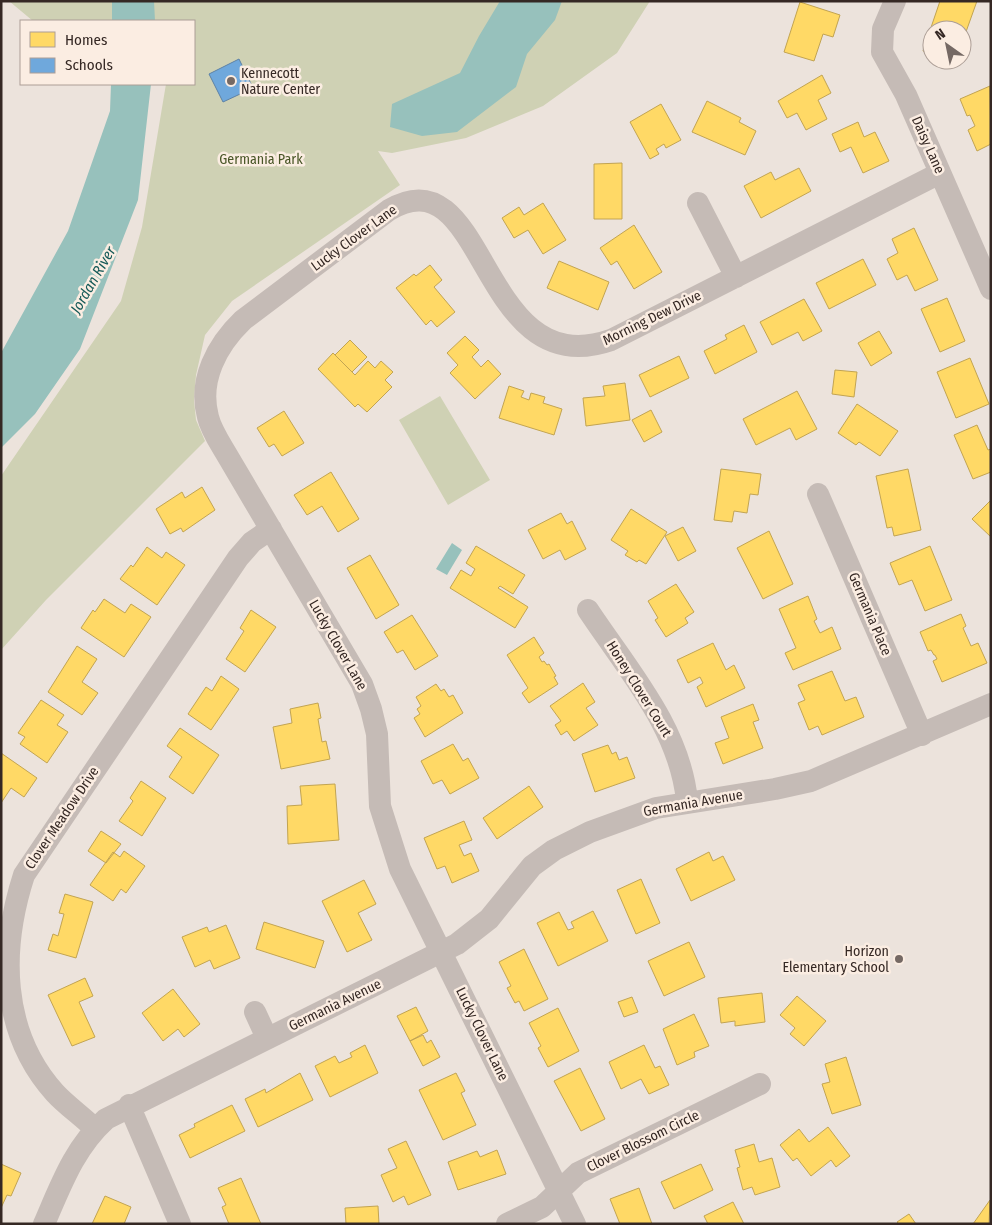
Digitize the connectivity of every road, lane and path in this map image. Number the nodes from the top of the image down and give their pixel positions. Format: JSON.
{"nodes":[{"id":1,"x":895,"y":1,"type":"edge"},
{"id":2,"x":940,"y":173,"type":"junction"},
{"id":3,"x":404,"y":202,"type":"joint"},
{"id":4,"x":698,"y":203,"type":"dead end"},
{"id":5,"x":736,"y":277,"type":"junction"},
{"id":6,"x":991,"y":289,"type":"edge"},
{"id":7,"x":818,"y":494,"type":"dead end"},
{"id":8,"x":271,"y":529,"type":"junction"},
{"id":9,"x":588,"y":610,"type":"dead end"},
{"id":10,"x":991,"y":704,"type":"edge"},
{"id":11,"x":922,"y":735,"type":"junction"},
{"id":12,"x":687,"y":801,"type":"junction"},
{"id":13,"x":442,"y":952,"type":"junction"},
{"id":14,"x":255,"y":1012,"type":"dead end"},
{"id":15,"x":267,"y":1038,"type":"junction"},
{"id":16,"x":760,"y":1084,"type":"dead end"},
{"id":17,"x":129,"y":1105,"type":"junction"},
{"id":18,"x":95,"y":1129,"type":"junction"},
{"id":19,"x":559,"y":1191,"type":"junction"},
{"id":20,"x":44,"y":1224,"type":"edge"},
{"id":21,"x":180,"y":1224,"type":"edge"},
{"id":22,"x":507,"y":1224,"type":"edge"},
{"id":23,"x":575,"y":1224,"type":"edge"}],
"edges":[{"from":1,"to":2,"type":"street","name":"Daisy Lane"},
{"from":2,"to":5,"type":"street","name":"Morning Dew Drive"},
{"from":2,"to":6,"type":"street","name":"Daisy Lane"},
{"from":3,"to":5,"type":"street","name":"Morning Dew Drive"},
{"from":3,"to":8,"type":"street","name":"Lucky Clover Lane"},
{"from":4,"to":5,"type":"street"},
{"from":7,"to":11,"type":"street","name":"Germania Place"},
{"from":8,"to":13,"type":"street","name":"Lucky Clover Lane"},
{"from":8,"to":18,"type":"street","name":"Clover Meadow Drive"},
{"from":9,"to":12,"type":"street","name":"Honey Clover Court"},
{"from":10,"to":11,"type":"street","name":"Germania Avenue"},
{"from":11,"to":12,"type":"street","name":"Germania Avenue"},
{"from":12,"to":13,"type":"street","name":"Germania Avenue"},
{"from":13,"to":15,"type":"street","name":"Germania Avenue"},
{"from":13,"to":19,"type":"street","name":"Lucky Clover Lane"},
{"from":14,"to":15,"type":"street"},
{"from":15,"to":17,"type":"street","name":"Germania Avenue"},
{"from":16,"to":19,"type":"street","name":"Clover Blossom Circle"},
{"from":17,"to":18,"type":"street","name":"Germania Avenue"},
{"from":17,"to":21,"type":"street"},
{"from":18,"to":20,"type":"street","name":"Germania Avenue"},
{"from":19,"to":22,"type":"street","name":"Clover Blossom Circle"},
{"from":19,"to":23,"type":"street","name":"Lucky Clover Lane"}]}
